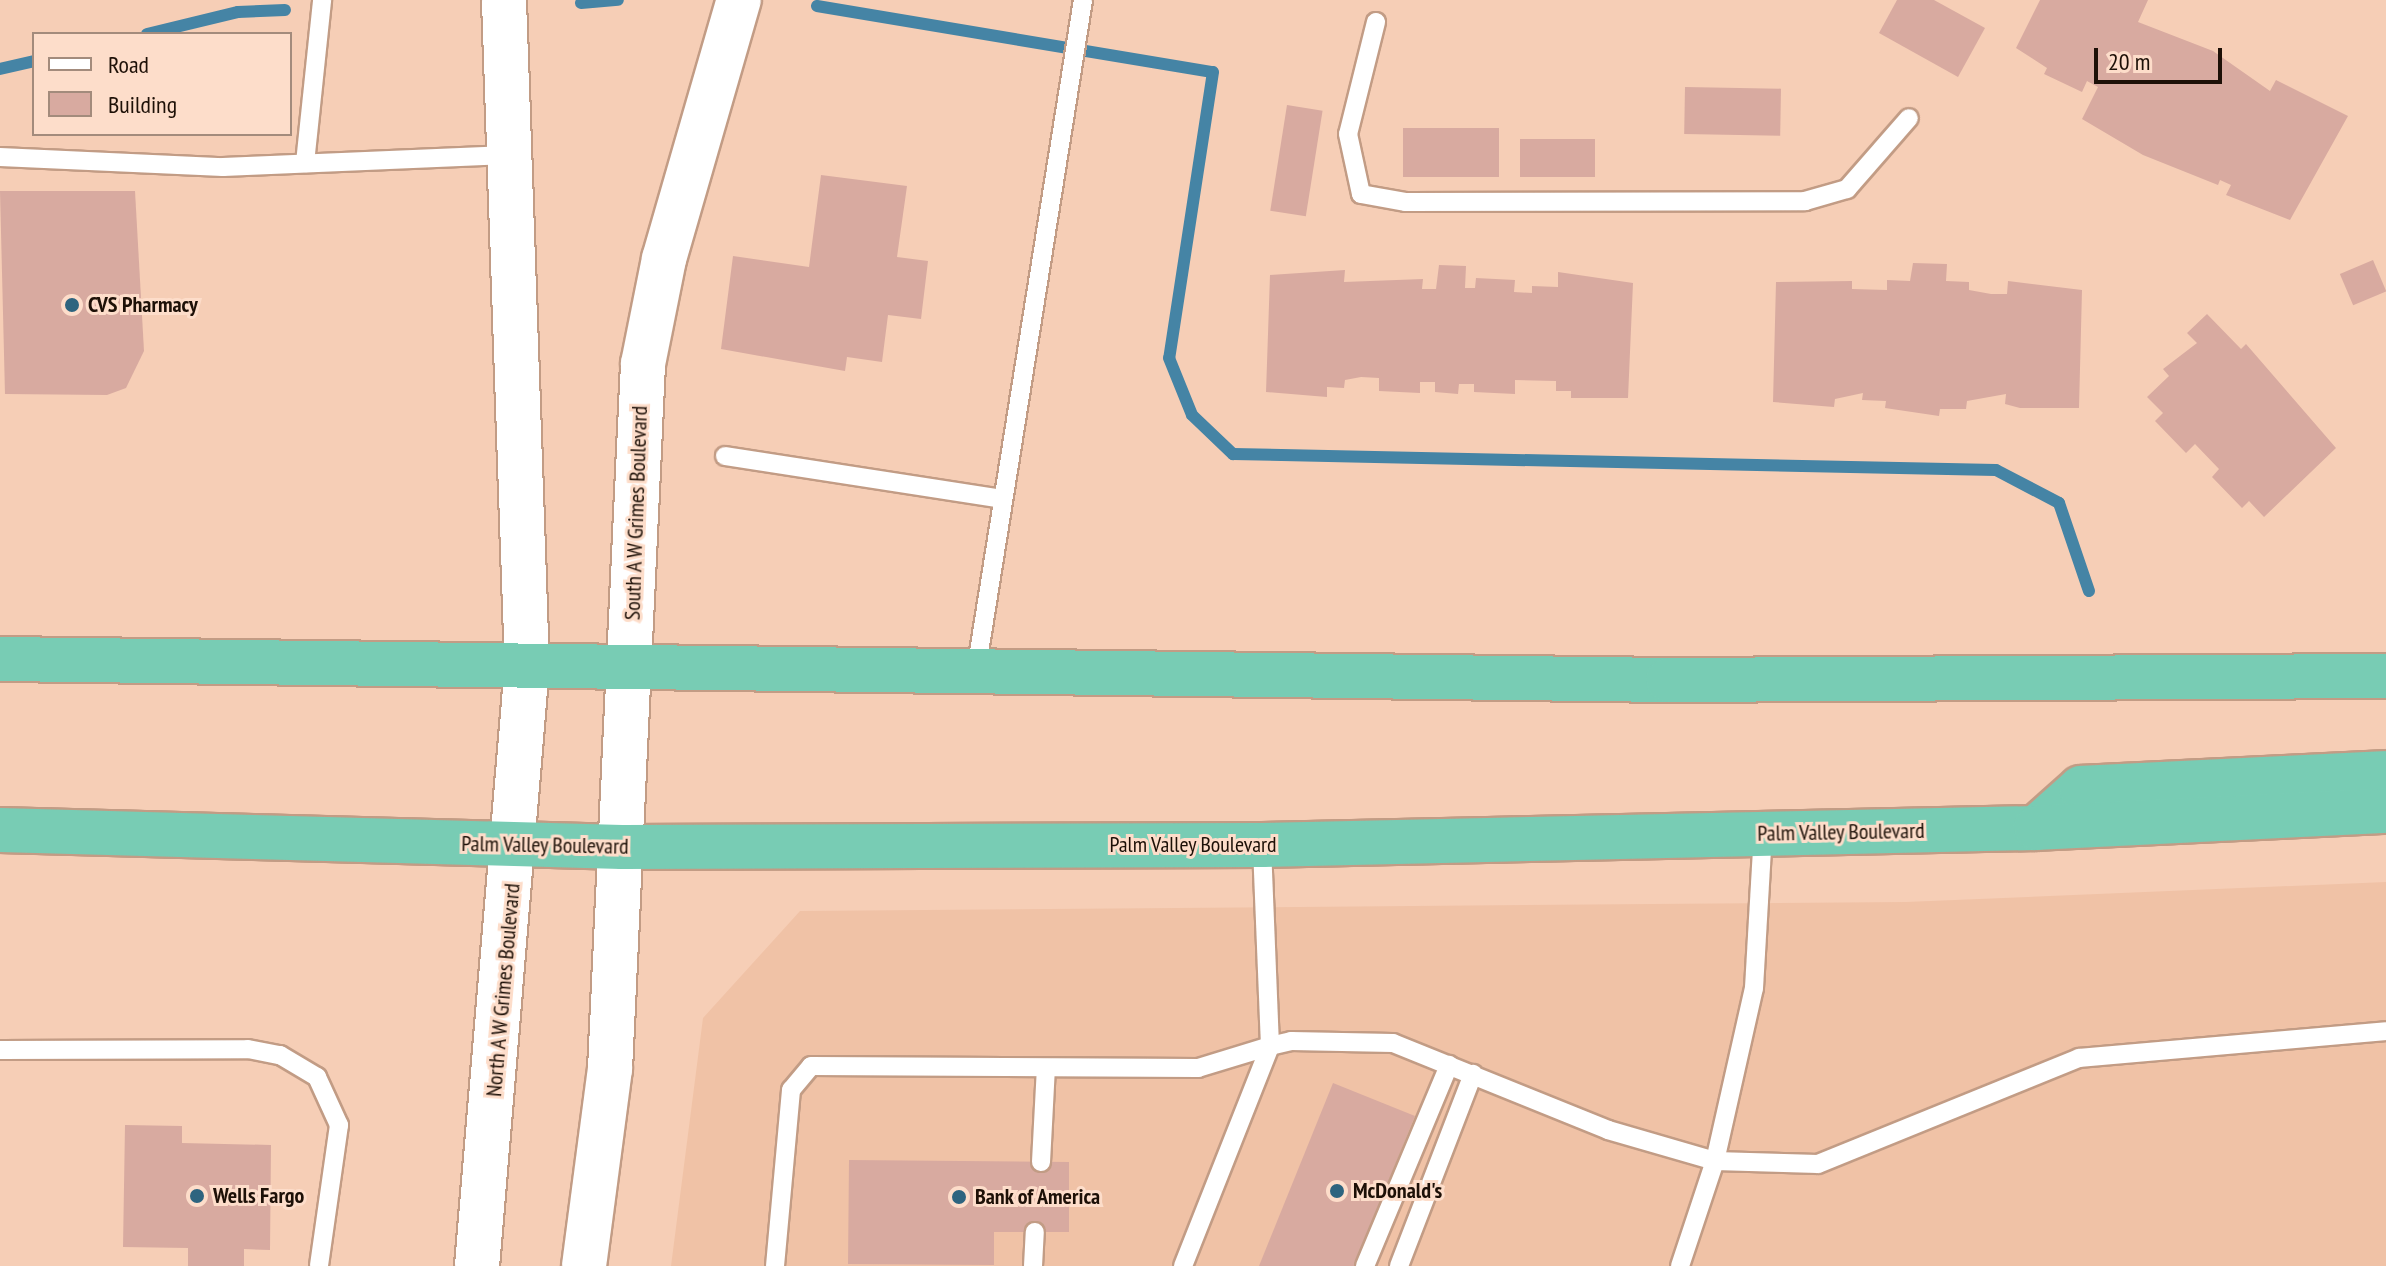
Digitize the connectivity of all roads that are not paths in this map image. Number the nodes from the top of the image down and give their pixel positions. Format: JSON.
{"nodes":[{"id":1,"x":322,"y":0,"type":"edge"},
{"id":2,"x":504,"y":0,"type":"edge"},
{"id":3,"x":739,"y":0,"type":"edge"},
{"id":4,"x":1083,"y":0,"type":"edge"},
{"id":5,"x":1376,"y":22,"type":"dead end"},
{"id":6,"x":1909,"y":118,"type":"dead end"},
{"id":7,"x":505,"y":155,"type":"junction"},
{"id":8,"x":0,"y":157,"type":"edge"},
{"id":9,"x":305,"y":163,"type":"junction"},
{"id":10,"x":725,"y":456,"type":"dead end"},
{"id":11,"x":1003,"y":499,"type":"junction"},
{"id":12,"x":0,"y":659,"type":"edge"},
{"id":13,"x":527,"y":666,"type":"junction"},
{"id":14,"x":632,"y":666,"type":"junction"},
{"id":15,"x":976,"y":671,"type":"junction"},
{"id":16,"x":2386,"y":676,"type":"edge"},
{"id":17,"x":2386,"y":773,"type":"edge"},
{"id":18,"x":2386,"y":811,"type":"edge"},
{"id":19,"x":2036,"y":828,"type":"junction"},
{"id":20,"x":0,"y":830,"type":"edge"},
{"id":21,"x":1763,"y":834,"type":"junction"},
{"id":22,"x":517,"y":844,"type":"junction"},
{"id":23,"x":1262,"y":845,"type":"junction"},
{"id":24,"x":622,"y":847,"type":"junction"},
{"id":25,"x":2386,"y":1031,"type":"edge"},
{"id":26,"x":1270,"y":1046,"type":"junction"},
{"id":27,"x":0,"y":1050,"type":"edge"},
{"id":28,"x":1449,"y":1065,"type":"junction"},
{"id":29,"x":1046,"y":1068,"type":"junction"},
{"id":30,"x":1473,"y":1074,"type":"junction"},
{"id":31,"x":1715,"y":1161,"type":"junction"},
{"id":32,"x":1041,"y":1162,"type":"dead end"},
{"id":33,"x":1035,"y":1232,"type":"dead end"},
{"id":34,"x":319,"y":1266,"type":"edge"},
{"id":35,"x":477,"y":1266,"type":"edge"},
{"id":36,"x":584,"y":1266,"type":"edge"},
{"id":37,"x":775,"y":1266,"type":"edge"},
{"id":38,"x":1033,"y":1266,"type":"edge"},
{"id":39,"x":1183,"y":1266,"type":"edge"},
{"id":40,"x":1365,"y":1266,"type":"edge"},
{"id":41,"x":1399,"y":1266,"type":"edge"},
{"id":42,"x":1680,"y":1266,"type":"edge"}],
"edges":[{"from":1,"to":9,"type":"lane"},
{"from":2,"to":7,"type":"main road"},
{"from":3,"to":14,"type":"main road","name":"South A W Grimes Boulevard"},
{"from":4,"to":11,"type":"lane"},
{"from":5,"to":6,"type":"lane"},
{"from":7,"to":9,"type":"lane"},
{"from":7,"to":13,"type":"main road"},
{"from":8,"to":9,"type":"lane"},
{"from":10,"to":11,"type":"lane"},
{"from":11,"to":15,"type":"lane"},
{"from":12,"to":13,"type":"highway"},
{"from":13,"to":14,"type":"highway"},
{"from":13,"to":22,"type":"main road","name":"North A W Grimes Boulevard"},
{"from":14,"to":15,"type":"highway"},
{"from":14,"to":24,"type":"main road","name":"South A W Grimes Boulevard"},
{"from":15,"to":16,"type":"highway"},
{"from":17,"to":19,"type":"highway"},
{"from":18,"to":19,"type":"highway","name":"Palm Valley Boulevard"},
{"from":19,"to":21,"type":"highway","name":"Palm Valley Boulevard"},
{"from":20,"to":22,"type":"highway","name":"Palm Valley Boulevard"},
{"from":21,"to":23,"type":"highway","name":"Palm Valley Boulevard"},
{"from":21,"to":31,"type":"lane"},
{"from":22,"to":24,"type":"highway","name":"Palm Valley Boulevard"},
{"from":22,"to":35,"type":"main road","name":"North A W Grimes Boulevard"},
{"from":23,"to":24,"type":"highway","name":"Palm Valley Boulevard"},
{"from":23,"to":26,"type":"lane"},
{"from":24,"to":36,"type":"main road"},
{"from":25,"to":31,"type":"lane"},
{"from":26,"to":28,"type":"lane"},
{"from":26,"to":29,"type":"lane"},
{"from":26,"to":39,"type":"lane"},
{"from":27,"to":34,"type":"lane"},
{"from":28,"to":30,"type":"lane"},
{"from":28,"to":40,"type":"lane"},
{"from":29,"to":32,"type":"lane"},
{"from":29,"to":37,"type":"lane"},
{"from":30,"to":31,"type":"lane"},
{"from":30,"to":41,"type":"lane"},
{"from":31,"to":42,"type":"lane"},
{"from":33,"to":38,"type":"lane"}]}
